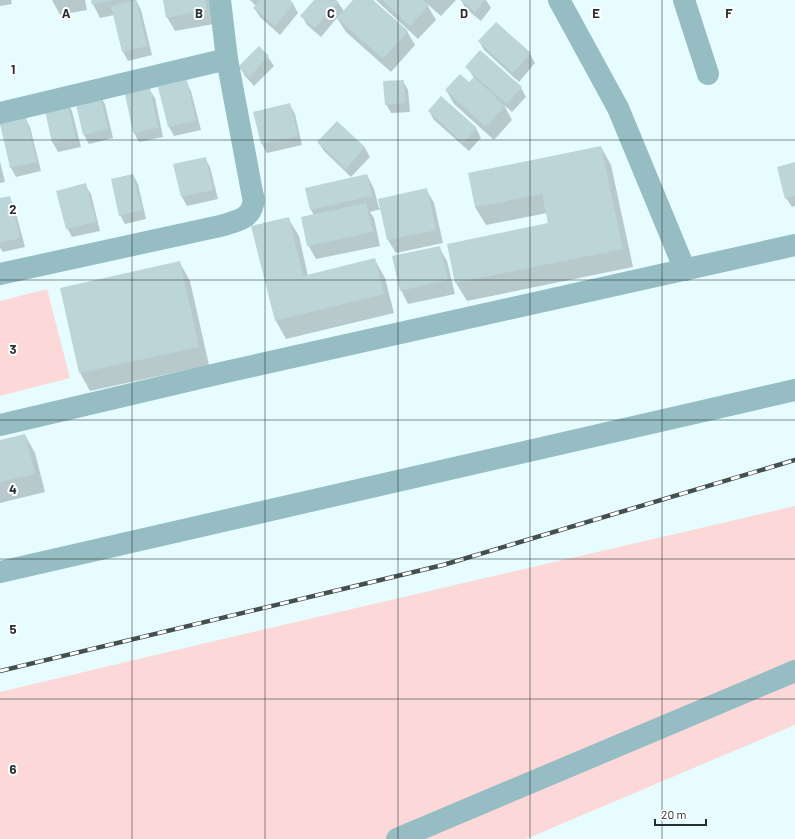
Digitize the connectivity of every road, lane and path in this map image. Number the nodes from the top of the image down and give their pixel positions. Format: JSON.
{"nodes":[{"id":1,"x":220,"y":0,"type":"edge"},
{"id":2,"x":559,"y":0,"type":"edge"},
{"id":3,"x":684,"y":0,"type":"edge"},
{"id":4,"x":227,"y":59,"type":"junction"},
{"id":5,"x":708,"y":74,"type":"dead end"},
{"id":6,"x":0,"y":113,"type":"edge"},
{"id":7,"x":795,"y":245,"type":"edge"},
{"id":8,"x":685,"y":270,"type":"junction"},
{"id":9,"x":0,"y":274,"type":"edge"},
{"id":10,"x":795,"y":390,"type":"edge"},
{"id":11,"x":0,"y":425,"type":"edge"},
{"id":12,"x":0,"y":572,"type":"edge"},
{"id":13,"x":795,"y":671,"type":"edge"},
{"id":14,"x":397,"y":839,"type":"edge"}],
"edges":[{"from":1,"to":4,"type":"street"},
{"from":2,"to":8,"type":"street"},
{"from":3,"to":5,"type":"street"},
{"from":4,"to":6,"type":"street"},
{"from":4,"to":9,"type":"street"},
{"from":7,"to":8,"type":"street"},
{"from":8,"to":11,"type":"street"},
{"from":10,"to":12,"type":"street"},
{"from":13,"to":14,"type":"street"}]}
